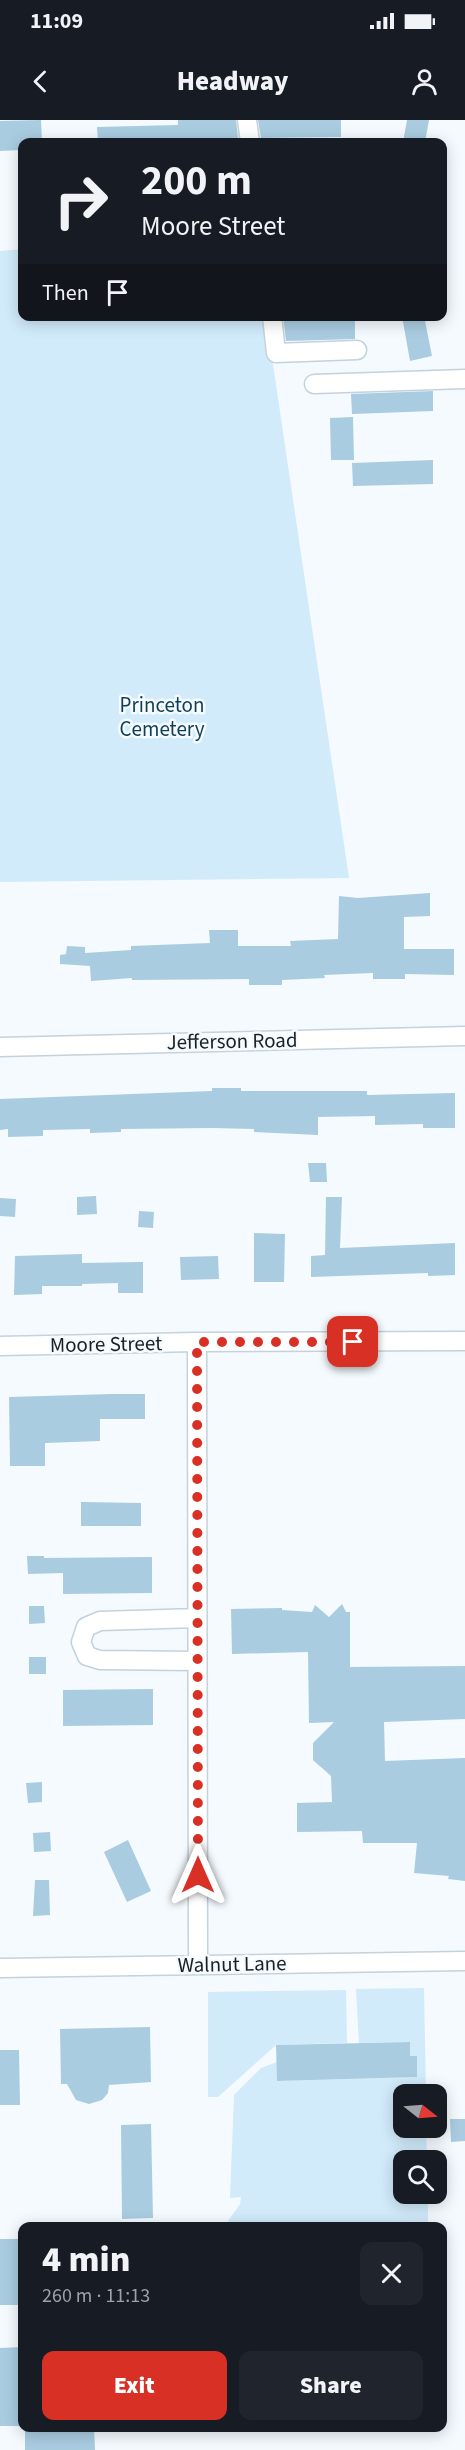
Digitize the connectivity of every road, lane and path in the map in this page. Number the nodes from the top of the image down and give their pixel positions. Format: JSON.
{"nodes":[{"id":1,"x":247,"y":120,"type":"edge"},
{"id":2,"x":249,"y":138,"type":"edge"},
{"id":3,"x":273,"y":321,"type":"edge"},
{"id":4,"x":357,"y":350,"type":"dead end"},
{"id":5,"x":465,"y":379,"type":"edge"},
{"id":6,"x":314,"y":384,"type":"dead end"},
{"id":7,"x":465,"y":1036,"type":"edge"},
{"id":8,"x":0,"y":1047,"type":"edge"},
{"id":9,"x":465,"y":1341,"type":"edge"},
{"id":10,"x":197,"y":1342,"type":"junction"},
{"id":11,"x":0,"y":1346,"type":"edge"},
{"id":12,"x":197,"y":1618,"type":"junction"},
{"id":13,"x":197,"y":1661,"type":"junction"},
{"id":14,"x":465,"y":1961,"type":"edge"},
{"id":15,"x":198,"y":1964,"type":"junction"},
{"id":16,"x":0,"y":1968,"type":"edge"}],
"edges":[{"from":1,"to":2,"type":"street"},
{"from":3,"to":4,"type":"street"},
{"from":5,"to":6,"type":"street"},
{"from":7,"to":8,"type":"street","name":"Jefferson Road"},
{"from":9,"to":10,"type":"street","name":"Moore Street"},
{"from":10,"to":11,"type":"street","name":"Moore Street"},
{"from":10,"to":12,"type":"street"},
{"from":12,"to":13,"type":"street"},
{"from":12,"to":13,"type":"street"},
{"from":13,"to":15,"type":"street"},
{"from":14,"to":15,"type":"street","name":"Walnut Lane"},
{"from":15,"to":16,"type":"street","name":"Walnut Lane"}]}
